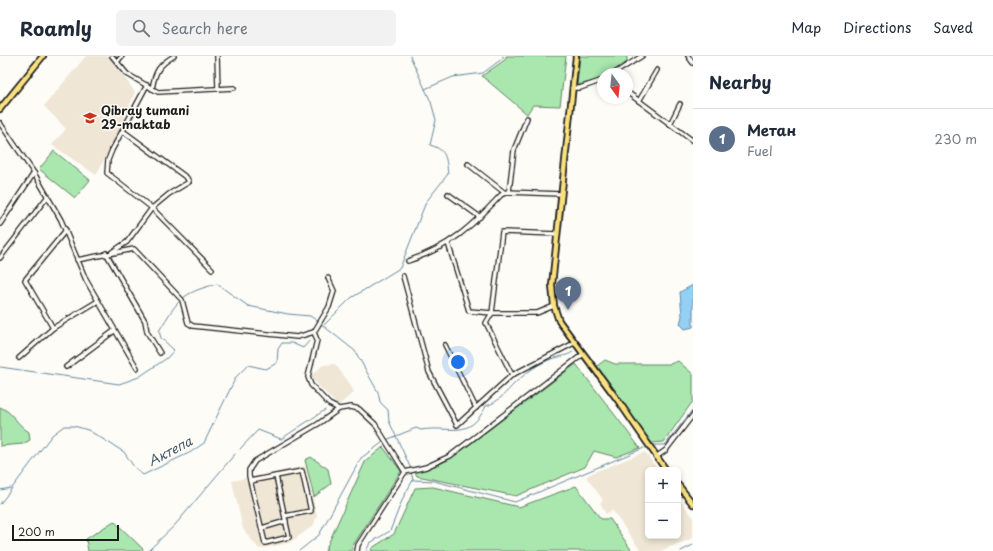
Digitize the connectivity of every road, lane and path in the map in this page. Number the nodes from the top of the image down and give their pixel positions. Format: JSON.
{"nodes":[{"id":1,"x":43,"y":56,"type":"edge"},
{"id":2,"x":112,"y":56,"type":"edge"},
{"id":3,"x":122,"y":56,"type":"edge"},
{"id":4,"x":174,"y":56,"type":"edge"},
{"id":5,"x":217,"y":56,"type":"edge"},
{"id":6,"x":576,"y":56,"type":"edge"},
{"id":7,"x":642,"y":56,"type":"edge"},
{"id":8,"x":688,"y":56,"type":"edge"},
{"id":9,"x":117,"y":62,"type":"junction"},
{"id":10,"x":693,"y":64,"type":"edge"},
{"id":11,"x":623,"y":68,"type":"edge"},
{"id":12,"x":657,"y":70,"type":"dead end"},
{"id":13,"x":597,"y":82,"type":"edge"},
{"id":14,"x":147,"y":85,"type":"junction"},
{"id":15,"x":234,"y":88,"type":"dead end"},
{"id":16,"x":572,"y":88,"type":"junction"},
{"id":17,"x":152,"y":89,"type":"junction"},
{"id":18,"x":218,"y":89,"type":"junction"},
{"id":19,"x":633,"y":96,"type":"edge"},
{"id":20,"x":639,"y":101,"type":"junction"},
{"id":21,"x":680,"y":104,"type":"dead end"},
{"id":22,"x":0,"y":109,"type":"edge"},
{"id":23,"x":527,"y":118,"type":"dead end"},
{"id":24,"x":0,"y":123,"type":"edge"},
{"id":25,"x":670,"y":124,"type":"junction"},
{"id":26,"x":123,"y":131,"type":"junction"},
{"id":27,"x":693,"y":141,"type":"edge"},
{"id":28,"x":468,"y":164,"type":"dead end"},
{"id":29,"x":34,"y":173,"type":"junction"},
{"id":30,"x":507,"y":192,"type":"junction"},
{"id":31,"x":448,"y":194,"type":"dead end"},
{"id":32,"x":561,"y":194,"type":"junction"},
{"id":33,"x":48,"y":196,"type":"junction"},
{"id":34,"x":152,"y":208,"type":"junction"},
{"id":35,"x":480,"y":217,"type":"junction"},
{"id":36,"x":0,"y":224,"type":"edge"},
{"id":37,"x":66,"y":230,"type":"junction"},
{"id":38,"x":557,"y":234,"type":"junction"},
{"id":39,"x":448,"y":243,"type":"junction"},
{"id":40,"x":111,"y":252,"type":"junction"},
{"id":41,"x":106,"y":254,"type":"junction"},
{"id":42,"x":0,"y":258,"type":"edge"},
{"id":43,"x":77,"y":260,"type":"junction"},
{"id":44,"x":408,"y":261,"type":"dead end"},
{"id":45,"x":212,"y":269,"type":"dead end"},
{"id":46,"x":403,"y":276,"type":"dead end"},
{"id":47,"x":328,"y":278,"type":"dead end"},
{"id":48,"x":98,"y":301,"type":"junction"},
{"id":49,"x":554,"y":306,"type":"junction"},
{"id":50,"x":492,"y":313,"type":"junction"},
{"id":51,"x":53,"y":328,"type":"junction"},
{"id":52,"x":114,"y":331,"type":"junction"},
{"id":53,"x":314,"y":332,"type":"junction"},
{"id":54,"x":574,"y":343,"type":"junction"},
{"id":55,"x":445,"y":345,"type":"dead end"},
{"id":56,"x":160,"y":353,"type":"dead end"},
{"id":57,"x":582,"y":355,"type":"junction"},
{"id":58,"x":19,"y":358,"type":"dead end"},
{"id":59,"x":66,"y":368,"type":"dead end"},
{"id":60,"x":137,"y":368,"type":"dead end"},
{"id":61,"x":512,"y":375,"type":"junction"},
{"id":62,"x":476,"y":408,"type":"junction"},
{"id":63,"x":339,"y":409,"type":"junction"},
{"id":64,"x":693,"y":415,"type":"edge"},
{"id":65,"x":656,"y":457,"type":"junction"},
{"id":66,"x":664,"y":467,"type":"edge"},
{"id":67,"x":405,"y":472,"type":"junction"},
{"id":68,"x":276,"y":476,"type":"junction"},
{"id":69,"x":250,"y":481,"type":"junction"},
{"id":70,"x":681,"y":489,"type":"edge"},
{"id":71,"x":693,"y":504,"type":"edge"},
{"id":72,"x":286,"y":518,"type":"junction"},
{"id":73,"x":262,"y":528,"type":"junction"},
{"id":74,"x":357,"y":551,"type":"edge"}],
"edges":[{"from":1,"to":22,"type":"main road"},
{"from":2,"to":9,"type":"street"},
{"from":3,"to":9,"type":"street"},
{"from":4,"to":17,"type":"street"},
{"from":5,"to":18,"type":"street"},
{"from":6,"to":16,"type":"main road"},
{"from":7,"to":11,"type":"street"},
{"from":8,"to":10,"type":"street"},
{"from":9,"to":14,"type":"street"},
{"from":12,"to":20,"type":"street"},
{"from":13,"to":16,"type":"street"},
{"from":14,"to":17,"type":"street"},
{"from":14,"to":26,"type":"street"},
{"from":15,"to":18,"type":"street"},
{"from":16,"to":32,"type":"main road"},
{"from":17,"to":18,"type":"street"},
{"from":19,"to":20,"type":"street"},
{"from":20,"to":25,"type":"street"},
{"from":21,"to":25,"type":"street"},
{"from":23,"to":30,"type":"street"},
{"from":24,"to":29,"type":"street"},
{"from":25,"to":27,"type":"street"},
{"from":26,"to":34,"type":"street"},
{"from":26,"to":34,"type":"street"},
{"from":28,"to":30,"type":"street"},
{"from":29,"to":33,"type":"street"},
{"from":29,"to":36,"type":"street"},
{"from":30,"to":32,"type":"street"},
{"from":30,"to":35,"type":"street"},
{"from":31,"to":35,"type":"street"},
{"from":32,"to":38,"type":"main road"},
{"from":33,"to":37,"type":"street"},
{"from":33,"to":42,"type":"street"},
{"from":34,"to":40,"type":"street"},
{"from":34,"to":45,"type":"street"},
{"from":35,"to":39,"type":"street"},
{"from":37,"to":43,"type":"street"},
{"from":37,"to":51,"type":"street"},
{"from":38,"to":49,"type":"main road"},
{"from":38,"to":50,"type":"street"},
{"from":39,"to":44,"type":"street"},
{"from":39,"to":50,"type":"street"},
{"from":40,"to":41,"type":"street"},
{"from":40,"to":53,"type":"street"},
{"from":41,"to":43,"type":"street"},
{"from":41,"to":56,"type":"street"},
{"from":43,"to":48,"type":"street"},
{"from":46,"to":62,"type":"street"},
{"from":47,"to":53,"type":"street"},
{"from":48,"to":51,"type":"street"},
{"from":48,"to":52,"type":"street"},
{"from":49,"to":50,"type":"street"},
{"from":49,"to":54,"type":"main road"},
{"from":50,"to":61,"type":"street"},
{"from":51,"to":58,"type":"street"},
{"from":52,"to":59,"type":"street"},
{"from":52,"to":60,"type":"street"},
{"from":53,"to":63,"type":"street"},
{"from":54,"to":57,"type":"main road"},
{"from":54,"to":61,"type":"street"},
{"from":55,"to":62,"type":"street"},
{"from":57,"to":65,"type":"main road"},
{"from":57,"to":67,"type":"street"},
{"from":61,"to":62,"type":"street"},
{"from":63,"to":67,"type":"street"},
{"from":63,"to":69,"type":"street"},
{"from":64,"to":65,"type":"street"},
{"from":65,"to":66,"type":"main road"},
{"from":67,"to":74,"type":"street"},
{"from":68,"to":69,"type":"street"},
{"from":68,"to":72,"type":"street"},
{"from":68,"to":72,"type":"street"},
{"from":69,"to":73,"type":"street"},
{"from":70,"to":71,"type":"main road"},
{"from":72,"to":73,"type":"street"},
{"from":72,"to":73,"type":"street"}]}
